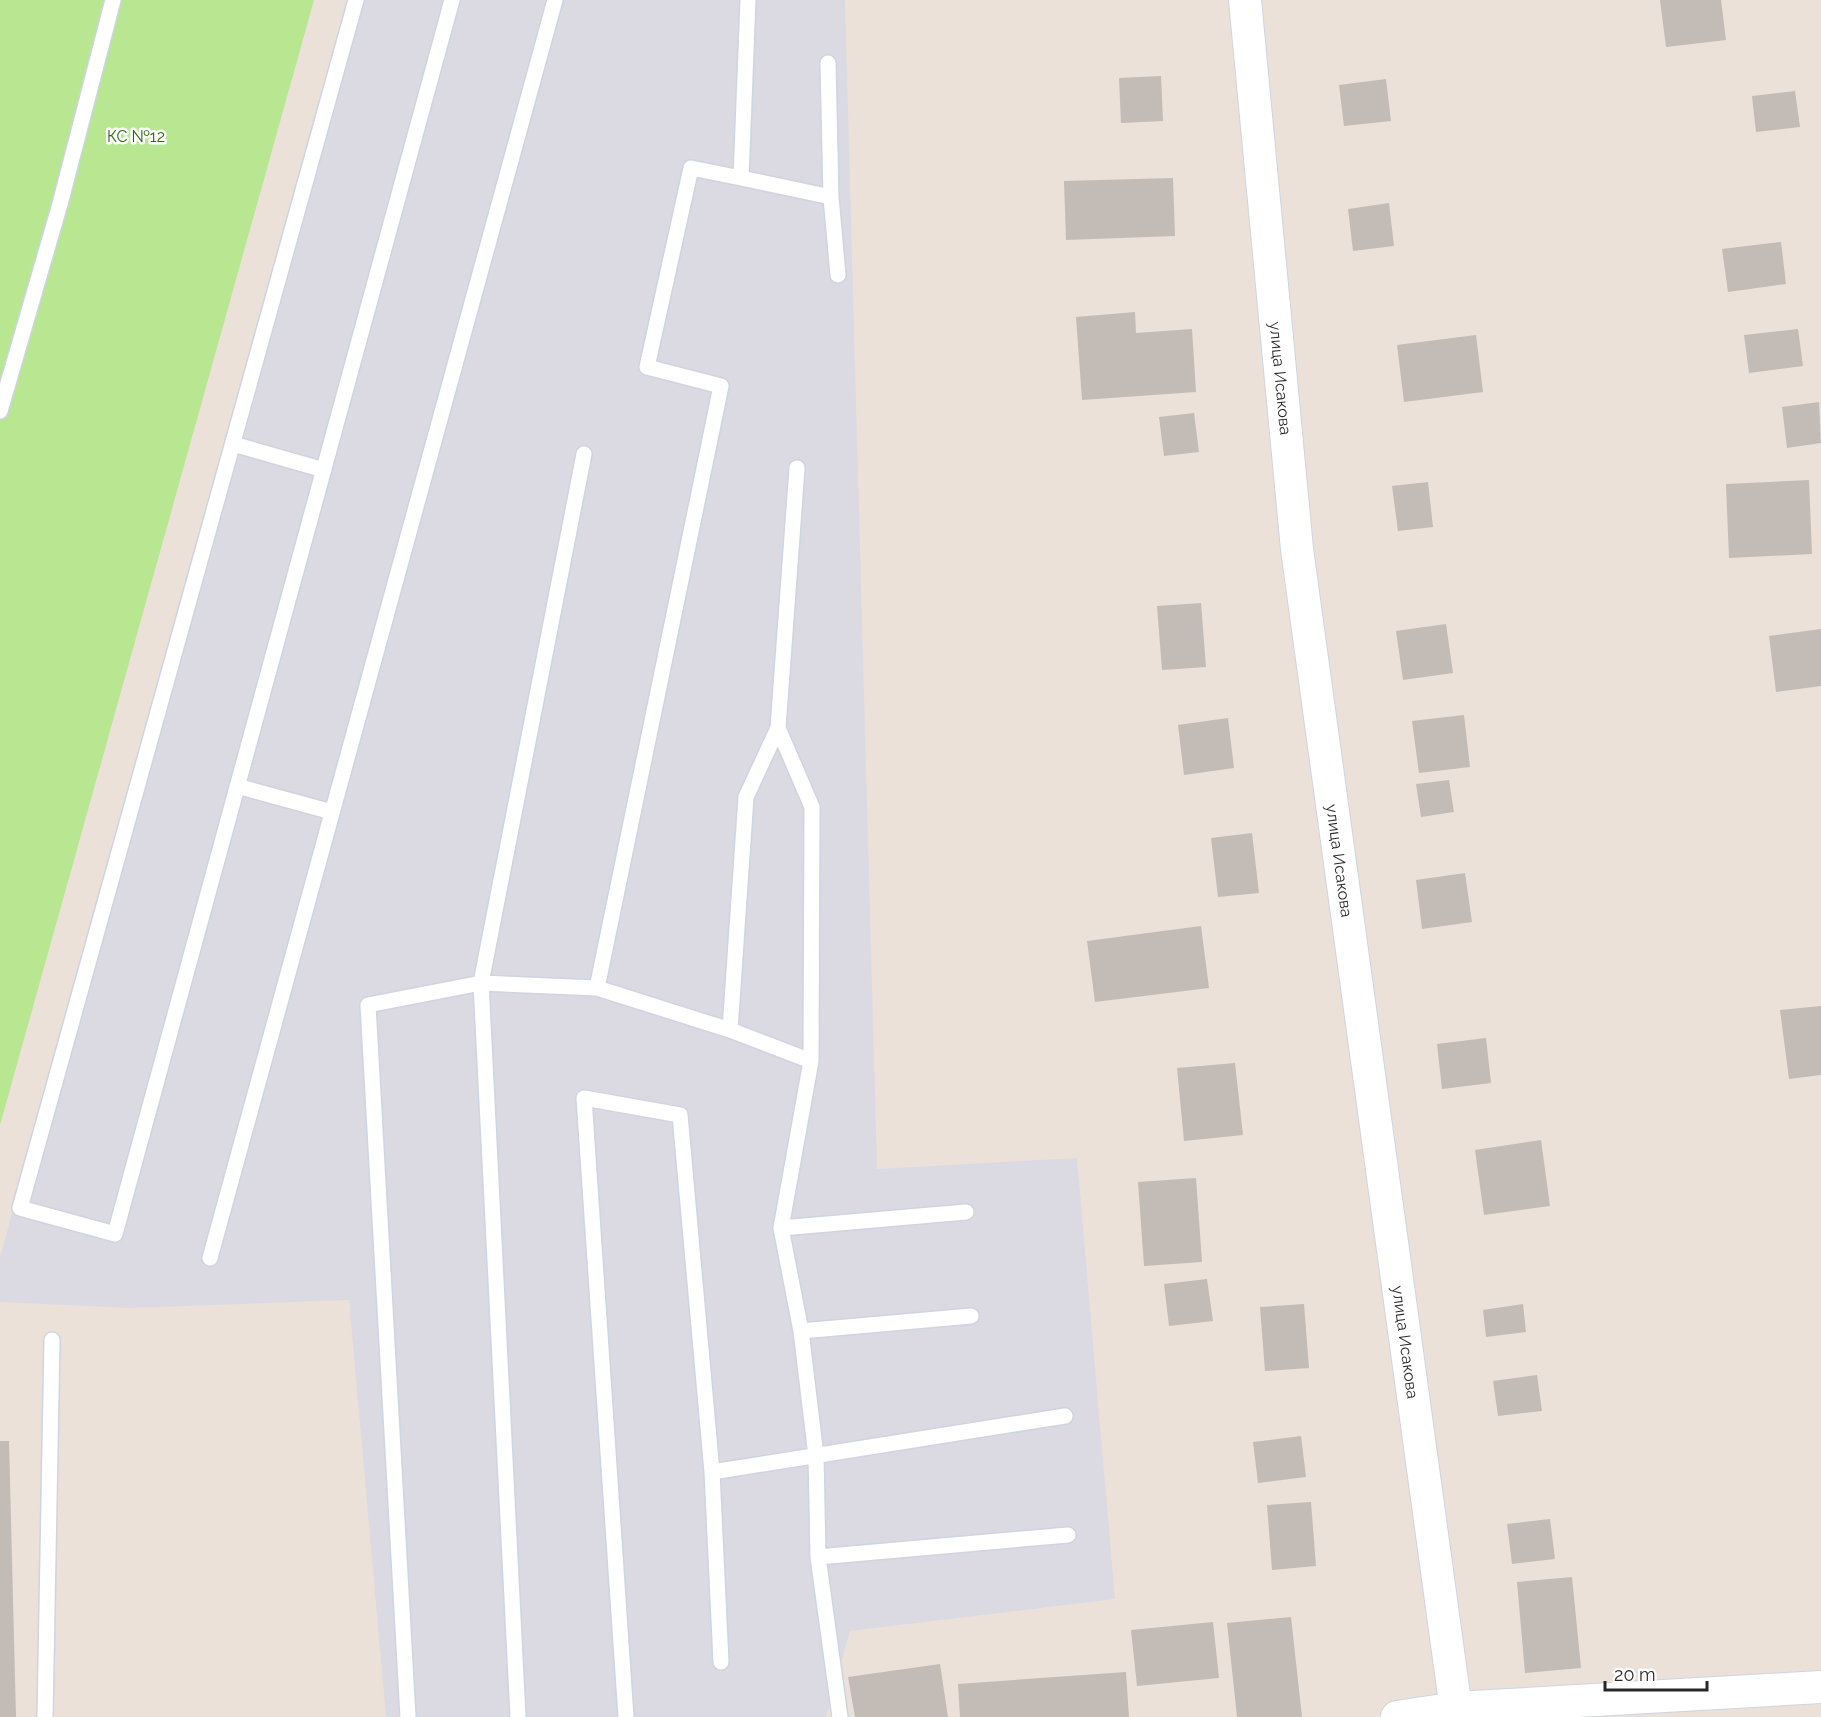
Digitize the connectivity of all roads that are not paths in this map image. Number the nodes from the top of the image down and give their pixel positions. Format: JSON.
{"nodes":[{"id":1,"x":113,"y":0,"type":"edge"},
{"id":2,"x":356,"y":0,"type":"edge"},
{"id":3,"x":452,"y":0,"type":"edge"},
{"id":4,"x":555,"y":0,"type":"edge"},
{"id":5,"x":748,"y":0,"type":"edge"},
{"id":6,"x":1245,"y":0,"type":"edge"},
{"id":7,"x":828,"y":63,"type":"dead end"},
{"id":8,"x":741,"y":178,"type":"junction"},
{"id":9,"x":831,"y":197,"type":"junction"},
{"id":10,"x":838,"y":276,"type":"dead end"},
{"id":11,"x":0,"y":411,"type":"edge"},
{"id":12,"x":233,"y":444,"type":"junction"},
{"id":13,"x":585,"y":454,"type":"dead end"},
{"id":14,"x":797,"y":468,"type":"dead end"},
{"id":15,"x":324,"y":470,"type":"junction"},
{"id":16,"x":778,"y":728,"type":"junction"},
{"id":17,"x":237,"y":786,"type":"junction"},
{"id":18,"x":332,"y":812,"type":"junction"},
{"id":19,"x":481,"y":983,"type":"junction"},
{"id":20,"x":597,"y":988,"type":"junction"},
{"id":21,"x":730,"y":1030,"type":"junction"},
{"id":22,"x":811,"y":1061,"type":"junction"},
{"id":23,"x":966,"y":1212,"type":"dead end"},
{"id":24,"x":781,"y":1228,"type":"junction"},
{"id":25,"x":210,"y":1258,"type":"dead end"},
{"id":26,"x":971,"y":1316,"type":"dead end"},
{"id":27,"x":801,"y":1331,"type":"junction"},
{"id":28,"x":52,"y":1340,"type":"dead end"},
{"id":29,"x":1065,"y":1416,"type":"dead end"},
{"id":30,"x":816,"y":1456,"type":"junction"},
{"id":31,"x":712,"y":1472,"type":"junction"},
{"id":32,"x":1068,"y":1535,"type":"dead end"},
{"id":33,"x":818,"y":1557,"type":"junction"},
{"id":34,"x":721,"y":1662,"type":"dead end"},
{"id":35,"x":1821,"y":1687,"type":"edge"},
{"id":36,"x":1456,"y":1713,"type":"edge"},
{"id":37,"x":45,"y":1717,"type":"edge"},
{"id":38,"x":408,"y":1717,"type":"edge"},
{"id":39,"x":518,"y":1717,"type":"edge"},
{"id":40,"x":626,"y":1717,"type":"edge"},
{"id":41,"x":840,"y":1717,"type":"edge"},
{"id":42,"x":1396,"y":1717,"type":"edge"}],
"edges":[{"from":1,"to":11,"type":"lane"},
{"from":2,"to":12,"type":"lane"},
{"from":3,"to":15,"type":"lane"},
{"from":4,"to":18,"type":"lane"},
{"from":5,"to":8,"type":"lane"},
{"from":6,"to":36,"type":"street","name":"улица Исакова"},
{"from":7,"to":9,"type":"lane"},
{"from":8,"to":9,"type":"lane"},
{"from":8,"to":20,"type":"lane"},
{"from":9,"to":10,"type":"lane"},
{"from":12,"to":15,"type":"lane"},
{"from":12,"to":17,"type":"lane"},
{"from":13,"to":19,"type":"lane"},
{"from":14,"to":16,"type":"lane"},
{"from":15,"to":17,"type":"lane"},
{"from":16,"to":21,"type":"lane"},
{"from":16,"to":22,"type":"lane"},
{"from":17,"to":18,"type":"lane"},
{"from":18,"to":25,"type":"lane"},
{"from":19,"to":20,"type":"lane"},
{"from":19,"to":38,"type":"lane"},
{"from":19,"to":39,"type":"lane"},
{"from":20,"to":21,"type":"lane"},
{"from":21,"to":22,"type":"lane"},
{"from":22,"to":24,"type":"lane"},
{"from":23,"to":24,"type":"lane"},
{"from":24,"to":27,"type":"lane"},
{"from":26,"to":27,"type":"lane"},
{"from":27,"to":30,"type":"lane"},
{"from":28,"to":37,"type":"lane"},
{"from":29,"to":30,"type":"lane"},
{"from":30,"to":31,"type":"lane"},
{"from":30,"to":33,"type":"lane"},
{"from":31,"to":34,"type":"lane"},
{"from":31,"to":40,"type":"lane"},
{"from":32,"to":33,"type":"lane"},
{"from":33,"to":41,"type":"lane"},
{"from":35,"to":36,"type":"street"},
{"from":36,"to":42,"type":"street"}]}
